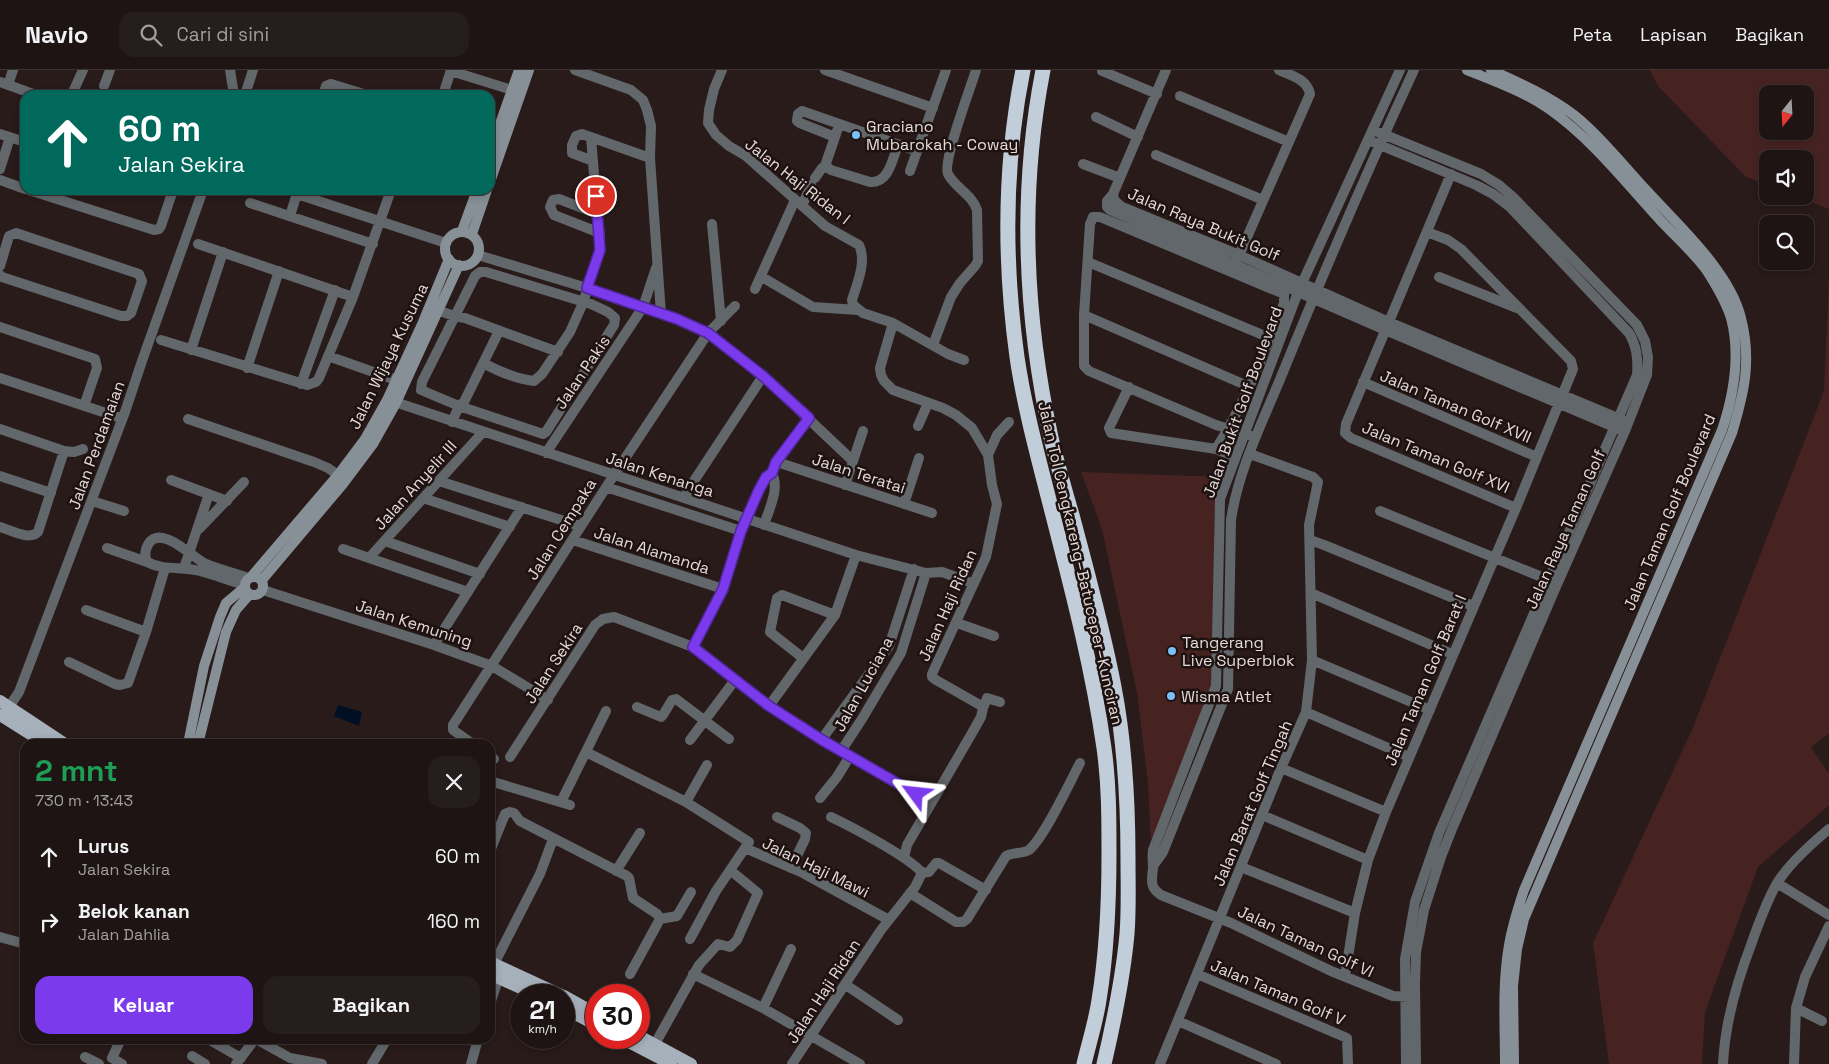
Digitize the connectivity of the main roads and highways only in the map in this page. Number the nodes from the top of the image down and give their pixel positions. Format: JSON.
{"nodes":[{"id":1,"x":1024,"y":70,"type":"edge"},
{"id":2,"x":1043,"y":70,"type":"edge"},
{"id":3,"x":3,"y":708,"type":"edge"},
{"id":4,"x":40,"y":739,"type":"edge"},
{"id":5,"x":57,"y":739,"type":"edge"},
{"id":6,"x":495,"y":969,"type":"edge"},
{"id":7,"x":519,"y":984,"type":"edge"},
{"id":8,"x":532,"y":984,"type":"edge"},
{"id":9,"x":650,"y":1042,"type":"edge"},
{"id":10,"x":642,"y":1049,"type":"edge"},
{"id":11,"x":670,"y":1064,"type":"edge"},
{"id":12,"x":691,"y":1064,"type":"edge"},
{"id":13,"x":1084,"y":1064,"type":"edge"},
{"id":14,"x":1104,"y":1064,"type":"edge"}],
"edges":[{"from":1,"to":13,"type":"highway","name":"Jalan Tol Cengkareng–Batuceper–Kunciran"},
{"from":2,"to":14,"type":"highway","name":"Jalan Tol Cengkareng–Batuceper–Kunciran"},
{"from":3,"to":4,"type":"main road"},
{"from":3,"to":5,"type":"main road"},
{"from":6,"to":7,"type":"main road"},
{"from":6,"to":8,"type":"main road"},
{"from":9,"to":12,"type":"main road"},
{"from":10,"to":11,"type":"main road"}]}
